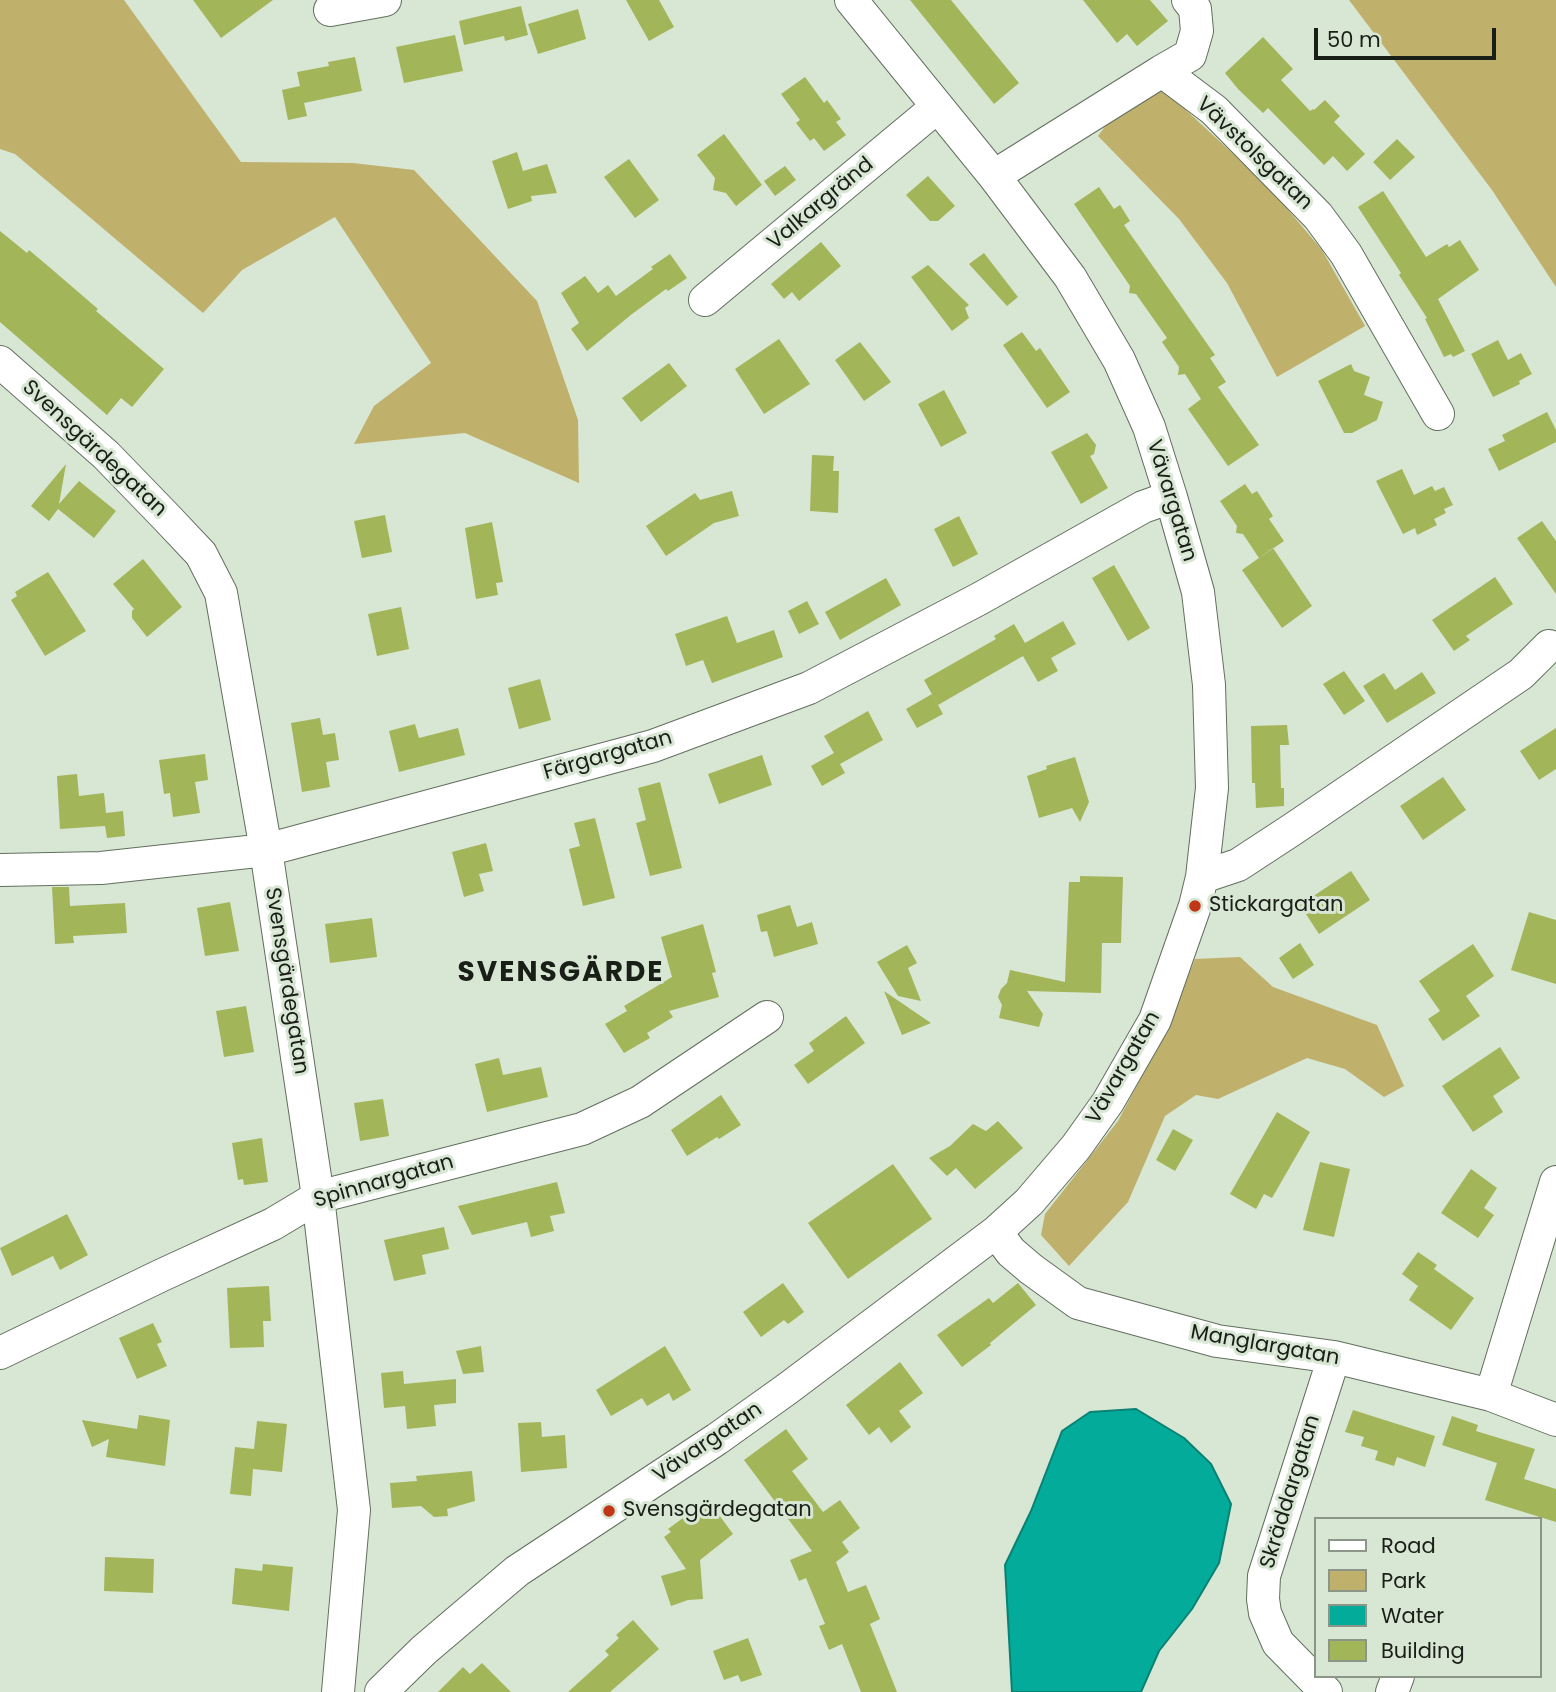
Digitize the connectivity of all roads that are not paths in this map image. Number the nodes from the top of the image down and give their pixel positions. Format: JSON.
{"nodes":[{"id":1,"x":385,"y":0,"type":"edge"},
{"id":2,"x":851,"y":0,"type":"edge"},
{"id":3,"x":1188,"y":0,"type":"edge"},
{"id":4,"x":330,"y":10,"type":"dead end"},
{"id":5,"x":1162,"y":71,"type":"junction"},
{"id":6,"x":937,"y":107,"type":"junction"},
{"id":7,"x":994,"y":176,"type":"junction"},
{"id":8,"x":705,"y":300,"type":"dead end"},
{"id":9,"x":0,"y":362,"type":"edge"},
{"id":10,"x":1438,"y":414,"type":"dead end"},
{"id":11,"x":1171,"y":496,"type":"junction"},
{"id":12,"x":1549,"y":646,"type":"dead end"},
{"id":13,"x":266,"y":850,"type":"junction"},
{"id":14,"x":0,"y":870,"type":"edge"},
{"id":15,"x":1202,"y":877,"type":"junction"},
{"id":16,"x":767,"y":1017,"type":"dead end"},
{"id":17,"x":1556,"y":1182,"type":"edge"},
{"id":18,"x":318,"y":1197,"type":"junction"},
{"id":19,"x":996,"y":1232,"type":"junction"},
{"id":20,"x":0,"y":1353,"type":"edge"},
{"id":21,"x":1334,"y":1357,"type":"junction"},
{"id":22,"x":1491,"y":1395,"type":"junction"},
{"id":23,"x":1556,"y":1420,"type":"edge"},
{"id":24,"x":338,"y":1692,"type":"edge"},
{"id":25,"x":382,"y":1692,"type":"edge"},
{"id":26,"x":1326,"y":1692,"type":"edge"}],
"edges":[{"from":1,"to":4,"type":"street"},
{"from":2,"to":6,"type":"street","name":"Vävargatan"},
{"from":3,"to":5,"type":"street"},
{"from":5,"to":7,"type":"street"},
{"from":5,"to":10,"type":"street","name":"Vävstolsgatan"},
{"from":6,"to":7,"type":"street","name":"Vävargatan"},
{"from":6,"to":8,"type":"street","name":"Valkargränd"},
{"from":7,"to":11,"type":"street","name":"Vävargatan"},
{"from":9,"to":13,"type":"street","name":"Svensgärdegatan"},
{"from":11,"to":13,"type":"street","name":"Färgargatan"},
{"from":11,"to":15,"type":"street","name":"Vävargatan"},
{"from":12,"to":15,"type":"street"},
{"from":13,"to":14,"type":"street","name":"Färgargatan"},
{"from":13,"to":18,"type":"street","name":"Svensgärdegatan"},
{"from":15,"to":19,"type":"street","name":"Vävargatan"},
{"from":16,"to":18,"type":"street","name":"Spinnargatan"},
{"from":17,"to":22,"type":"street"},
{"from":18,"to":20,"type":"street","name":"Spinnargatan"},
{"from":18,"to":24,"type":"street","name":"Svensgärdegatan"},
{"from":19,"to":21,"type":"street","name":"Manglargatan"},
{"from":19,"to":25,"type":"street","name":"Vävargatan"},
{"from":21,"to":22,"type":"street","name":"Manglargatan"},
{"from":21,"to":26,"type":"street","name":"Skräddargatan"},
{"from":22,"to":23,"type":"street","name":"Manglargatan"}]}
